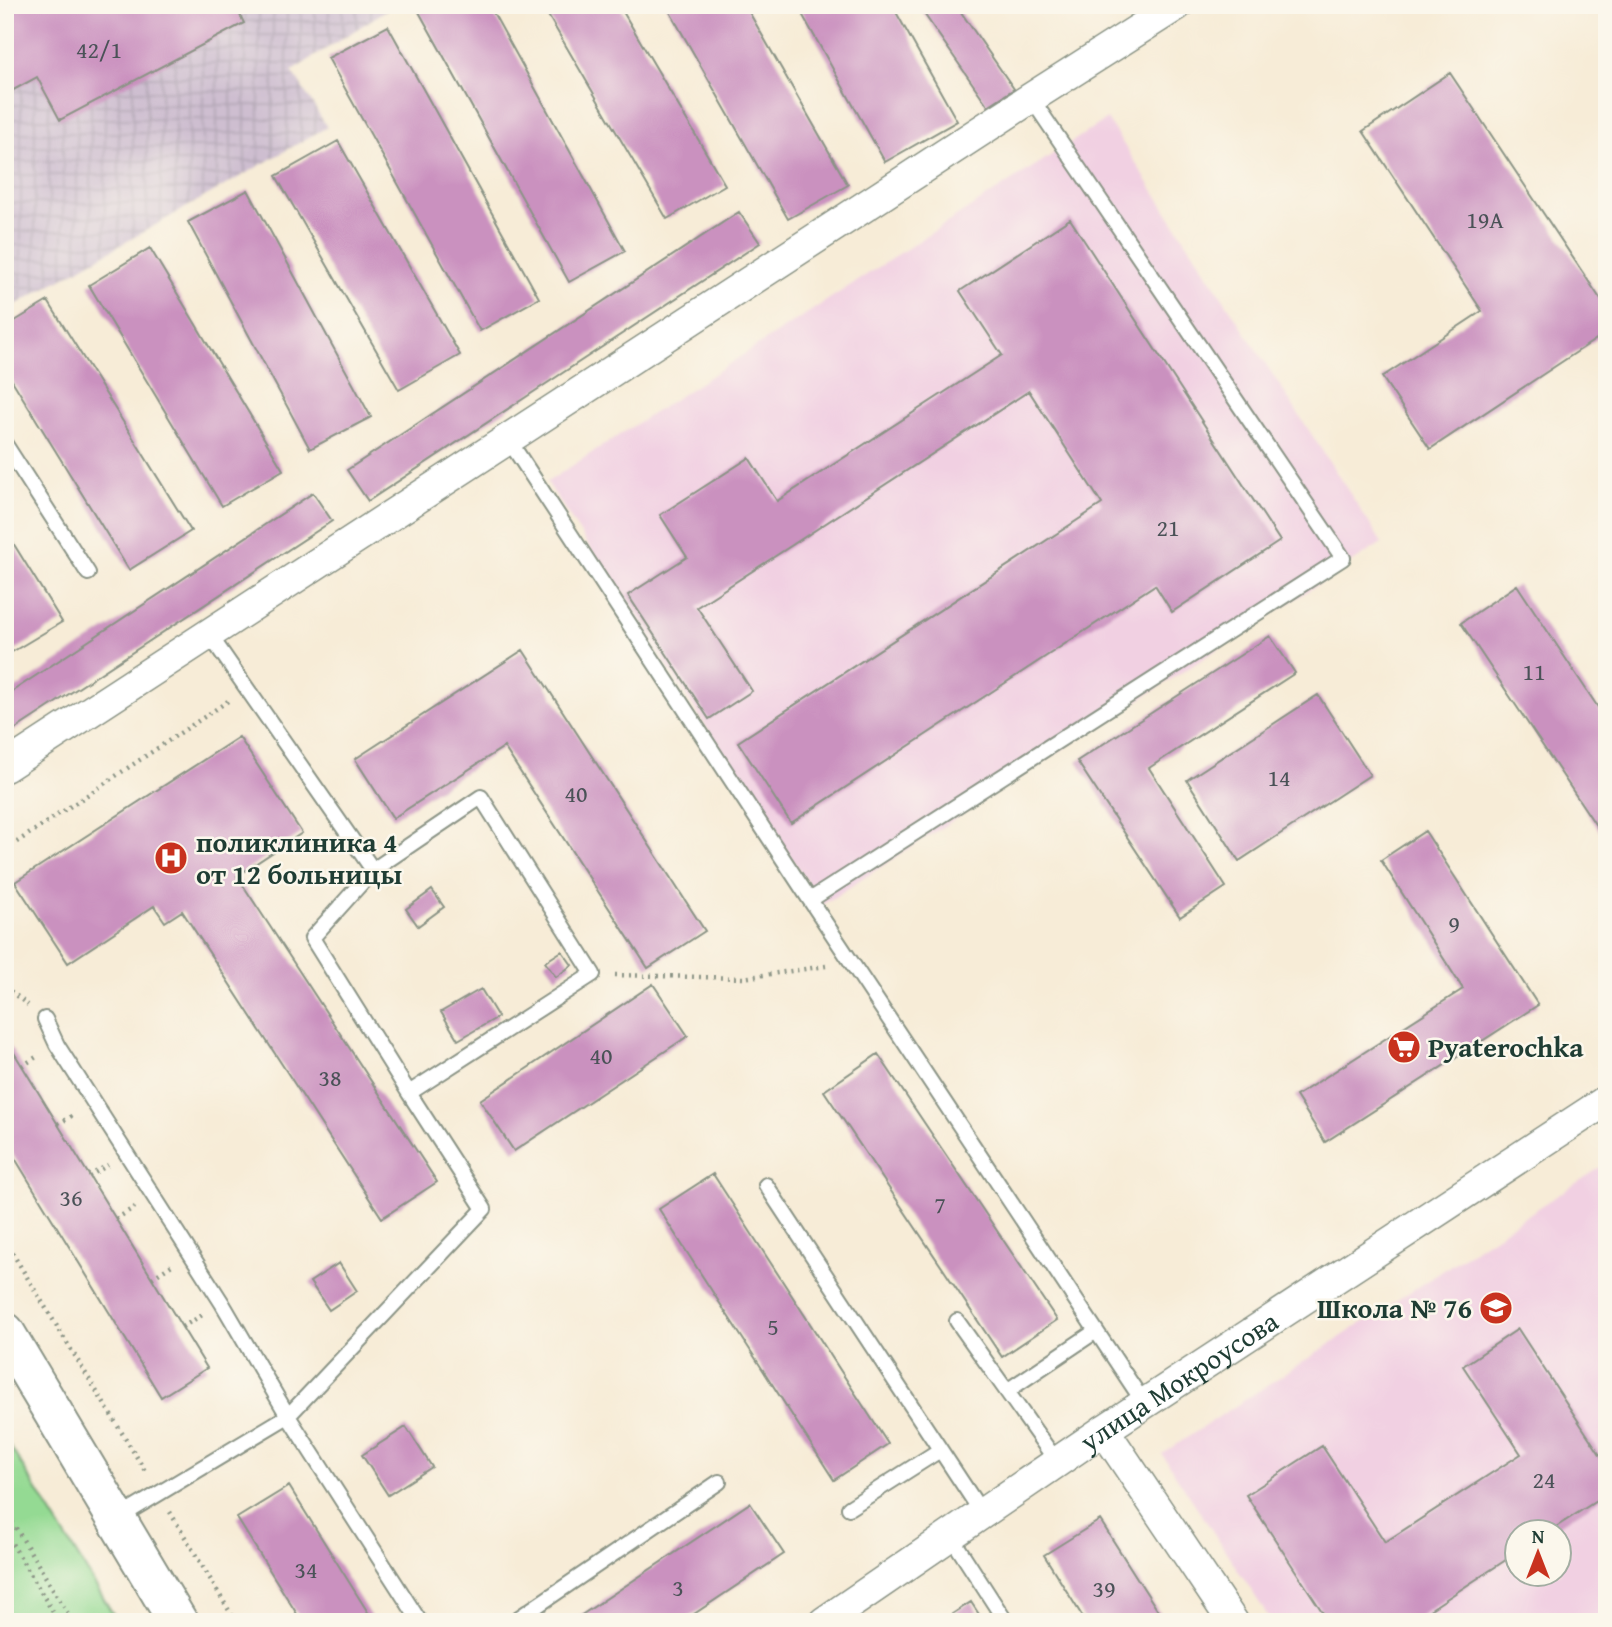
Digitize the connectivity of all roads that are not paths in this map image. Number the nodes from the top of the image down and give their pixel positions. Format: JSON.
{"nodes":[{"id":1,"x":1177,"y":5,"type":"edge"},
{"id":2,"x":1031,"y":98,"type":"junction"},
{"id":3,"x":508,"y":439,"type":"junction"},
{"id":4,"x":5,"y":444,"type":"edge"},
{"id":5,"x":88,"y":573,"type":"dead end"},
{"id":6,"x":209,"y":634,"type":"junction"},
{"id":7,"x":5,"y":767,"type":"edge"},
{"id":8,"x":373,"y":870,"type":"junction"},
{"id":9,"x":810,"y":900,"type":"junction"},
{"id":10,"x":45,"y":1019,"type":"road end"},
{"id":11,"x":409,"y":1093,"type":"junction"},
{"id":12,"x":1607,"y":1100,"type":"edge"},
{"id":13,"x":766,"y":1185,"type":"dead end"},
{"id":14,"x":957,"y":1321,"type":"dead end"},
{"id":15,"x":1096,"y":1331,"type":"junction"},
{"id":16,"x":5,"y":1332,"type":"edge"},
{"id":17,"x":1007,"y":1391,"type":"junction"},
{"id":18,"x":1144,"y":1403,"type":"junction"},
{"id":19,"x":288,"y":1416,"type":"junction"},
{"id":20,"x":1104,"y":1430,"type":"junction"},
{"id":21,"x":940,"y":1450,"type":"junction"},
{"id":22,"x":1057,"y":1462,"type":"junction"},
{"id":23,"x":719,"y":1482,"type":"dead end"},
{"id":24,"x":849,"y":1508,"type":"dead end"},
{"id":25,"x":982,"y":1513,"type":"junction"},
{"id":26,"x":117,"y":1519,"type":"junction"},
{"id":27,"x":950,"y":1535,"type":"junction"},
{"id":28,"x":178,"y":1622,"type":"edge"},
{"id":29,"x":420,"y":1622,"type":"edge"},
{"id":30,"x":513,"y":1622,"type":"edge"},
{"id":31,"x":824,"y":1622,"type":"edge"},
{"id":32,"x":1006,"y":1622,"type":"edge"},
{"id":33,"x":1233,"y":1622,"type":"edge"}],
"edges":[{"from":1,"to":2,"type":"street"},
{"from":2,"to":3,"type":"street"},
{"from":2,"to":9,"type":"lane"},
{"from":3,"to":6,"type":"street"},
{"from":3,"to":9,"type":"lane"},
{"from":4,"to":5,"type":"lane"},
{"from":6,"to":7,"type":"street"},
{"from":6,"to":8,"type":"lane"},
{"from":8,"to":11,"type":"lane"},
{"from":8,"to":11,"type":"lane"},
{"from":9,"to":15,"type":"lane"},
{"from":10,"to":19,"type":"lane"},
{"from":11,"to":19,"type":"lane"},
{"from":12,"to":18,"type":"street","name":"улица Мокроусова"},
{"from":13,"to":21,"type":"lane"},
{"from":14,"to":17,"type":"lane"},
{"from":15,"to":17,"type":"lane"},
{"from":15,"to":18,"type":"lane"},
{"from":16,"to":26,"type":"main road"},
{"from":17,"to":22,"type":"lane"},
{"from":18,"to":20,"type":"street","name":"улица Мокроусова"},
{"from":19,"to":26,"type":"lane"},
{"from":19,"to":29,"type":"lane"},
{"from":20,"to":22,"type":"street","name":"улица Мокроусова"},
{"from":20,"to":33,"type":"street"},
{"from":21,"to":24,"type":"lane"},
{"from":21,"to":25,"type":"lane"},
{"from":22,"to":25,"type":"street","name":"улица Мокроусова"},
{"from":23,"to":30,"type":"lane"},
{"from":25,"to":27,"type":"street","name":"улица Мокроусова"},
{"from":26,"to":28,"type":"main road"},
{"from":27,"to":31,"type":"street","name":"улица Мокроусова"},
{"from":27,"to":32,"type":"lane"}]}
